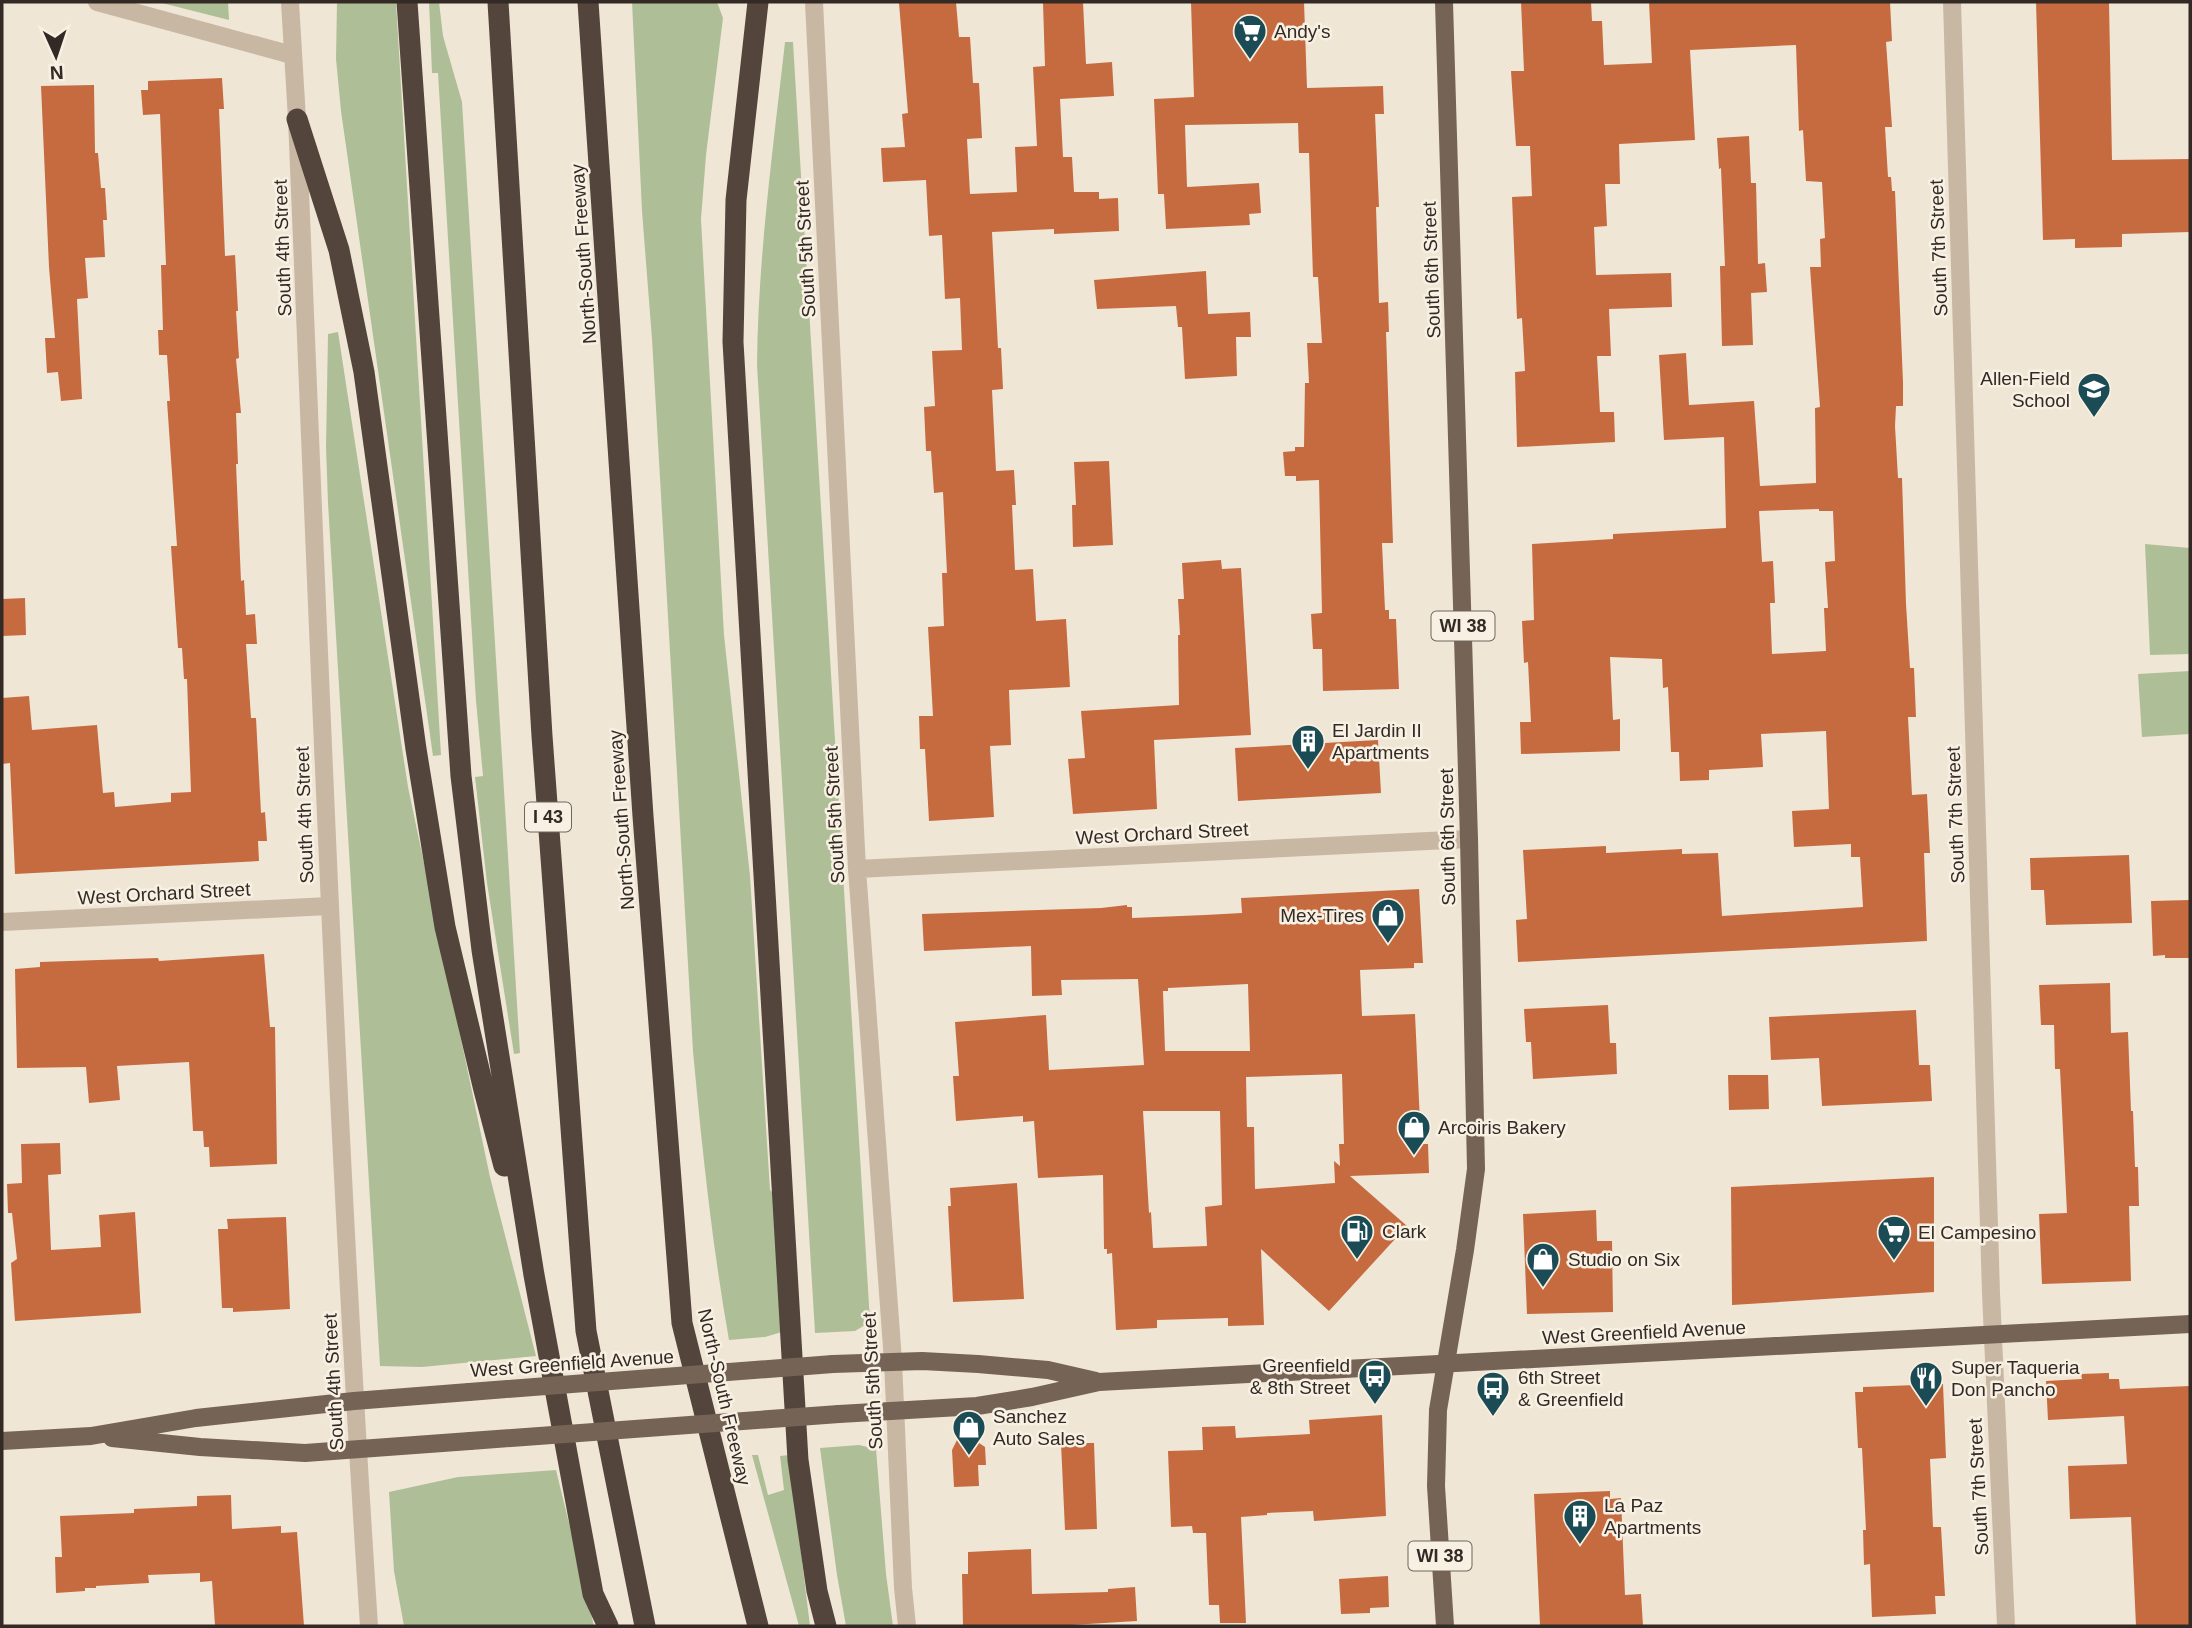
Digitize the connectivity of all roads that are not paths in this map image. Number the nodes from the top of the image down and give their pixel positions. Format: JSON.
{"nodes":[{"id":1,"x":97,"y":2,"type":"edge"},
{"id":2,"x":290,"y":2,"type":"edge"},
{"id":3,"x":407,"y":2,"type":"edge"},
{"id":4,"x":498,"y":2,"type":"edge"},
{"id":5,"x":588,"y":2,"type":"edge"},
{"id":6,"x":597,"y":2,"type":"edge"},
{"id":7,"x":758,"y":2,"type":"edge"},
{"id":8,"x":814,"y":2,"type":"edge"},
{"id":9,"x":1444,"y":2,"type":"edge"},
{"id":10,"x":1952,"y":2,"type":"edge"},
{"id":11,"x":292,"y":55,"type":"junction"},
{"id":12,"x":595,"y":89,"type":"junction"},
{"id":13,"x":297,"y":119,"type":"junction"},
{"id":14,"x":1469,"y":839,"type":"junction"},
{"id":15,"x":857,"y":869,"type":"junction"},
{"id":16,"x":329,"y":906,"type":"junction"},
{"id":17,"x":2,"y":922,"type":"edge"},
{"id":18,"x":534,"y":1275,"type":"junction"},
{"id":19,"x":2190,"y":1324,"type":"edge"},
{"id":20,"x":1992,"y":1334,"type":"junction"},
{"id":21,"x":893,"y":1361,"type":"junction"},
{"id":22,"x":1445,"y":1363,"type":"junction"},
{"id":23,"x":1099,"y":1381,"type":"junction"},
{"id":24,"x":354,"y":1401,"type":"junction"},
{"id":25,"x":895,"y":1410,"type":"junction"},
{"id":26,"x":92,"y":1436,"type":"junction"},
{"id":27,"x":2,"y":1441,"type":"edge"},
{"id":28,"x":357,"y":1449,"type":"junction"},
{"id":29,"x":369,"y":1626,"type":"edge"},
{"id":30,"x":608,"y":1626,"type":"edge"},
{"id":31,"x":645,"y":1626,"type":"edge"},
{"id":32,"x":758,"y":1626,"type":"edge"},
{"id":33,"x":826,"y":1626,"type":"edge"},
{"id":34,"x":906,"y":1626,"type":"edge"},
{"id":35,"x":1444,"y":1626,"type":"edge"},
{"id":36,"x":2006,"y":1626,"type":"edge"}],
"edges":[{"from":1,"to":11,"type":"street"},
{"from":2,"to":11,"type":"street","name":"South 4th Street"},
{"from":3,"to":18,"type":"highway"},
{"from":4,"to":31,"type":"highway","number":"I 43"},
{"from":5,"to":12,"type":"highway","name":"North-South Freeway"},
{"from":6,"to":12,"type":"highway"},
{"from":7,"to":33,"type":"highway"},
{"from":8,"to":15,"type":"street","name":"South 5th Street"},
{"from":9,"to":14,"type":"main road","name":"South 6th Street","number":"WI 38"},
{"from":10,"to":20,"type":"street","name":"South 7th Street"},
{"from":11,"to":13,"type":"street","name":"South 4th Street"},
{"from":12,"to":32,"type":"highway","name":"North-South Freeway"},
{"from":13,"to":16,"type":"street","name":"South 4th Street"},
{"from":13,"to":18,"type":"highway"},
{"from":14,"to":15,"type":"street","name":"West Orchard Street"},
{"from":14,"to":22,"type":"main road","name":"South 6th Street","number":"WI 38"},
{"from":15,"to":21,"type":"street","name":"South 5th Street"},
{"from":16,"to":17,"type":"street","name":"West Orchard Street"},
{"from":16,"to":24,"type":"street","name":"South 4th Street"},
{"from":18,"to":30,"type":"highway"},
{"from":19,"to":20,"type":"main road","name":"West Greenfield Avenue"},
{"from":20,"to":22,"type":"main road","name":"West Greenfield Avenue"},
{"from":20,"to":36,"type":"street","name":"South 7th Street"},
{"from":21,"to":23,"type":"main road","name":"West Greenfield Avenue"},
{"from":21,"to":24,"type":"main road","name":"West Greenfield Avenue","bridge":true},
{"from":21,"to":25,"type":"street","name":"South 5th Street"},
{"from":22,"to":23,"type":"main road","name":"West Greenfield Avenue"},
{"from":22,"to":35,"type":"main road","name":"South 6th Street","number":"WI 38"},
{"from":23,"to":25,"type":"main road","name":"West Greenfield Avenue"},
{"from":24,"to":26,"type":"main road","name":"West Greenfield Avenue"},
{"from":24,"to":28,"type":"street","name":"South 4th Street"},
{"from":25,"to":28,"type":"main road","name":"West Greenfield Avenue","bridge":true},
{"from":25,"to":34,"type":"street","name":"South 5th Street"},
{"from":26,"to":27,"type":"main road","name":"West Greenfield Avenue"},
{"from":26,"to":28,"type":"main road","name":"West Greenfield Avenue"},
{"from":28,"to":29,"type":"street","name":"South 4th Street"}]}
